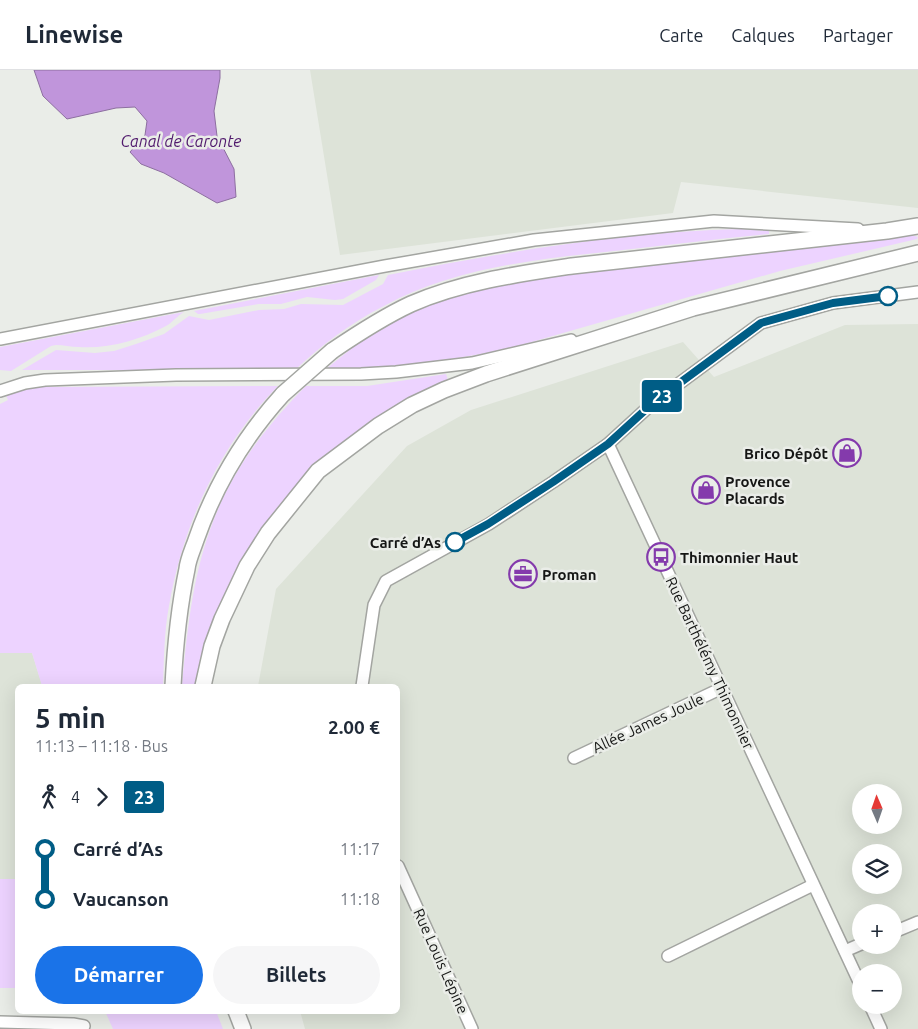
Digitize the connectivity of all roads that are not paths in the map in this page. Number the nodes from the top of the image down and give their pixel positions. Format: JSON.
{"nodes":[{"id":1,"x":918,"y":226,"type":"edge"},
{"id":2,"x":887,"y":231,"type":"junction"},
{"id":3,"x":918,"y":253,"type":"edge"},
{"id":4,"x":917,"y":291,"type":"edge"},
{"id":5,"x":636,"y":326,"type":"junction"},
{"id":6,"x":1,"y":339,"type":"edge"},
{"id":7,"x":0,"y":391,"type":"edge"},
{"id":8,"x":608,"y":444,"type":"junction"},
{"id":9,"x":173,"y":684,"type":"edge"},
{"id":10,"x":203,"y":684,"type":"edge"},
{"id":11,"x":362,"y":684,"type":"edge"},
{"id":12,"x":722,"y":688,"type":"junction"},
{"id":13,"x":574,"y":758,"type":"dead end"},
{"id":14,"x":400,"y":870,"type":"edge"},
{"id":15,"x":813,"y":885,"type":"junction"},
{"id":16,"x":918,"y":922,"type":"edge"},
{"id":17,"x":902,"y":929,"type":"edge"},
{"id":18,"x":852,"y":948,"type":"edge"},
{"id":19,"x":845,"y":951,"type":"junction"},
{"id":20,"x":668,"y":956,"type":"dead end"},
{"id":21,"x":852,"y":966,"type":"edge"},
{"id":22,"x":237,"y":1014,"type":"edge"},
{"id":23,"x":874,"y":1014,"type":"edge"},
{"id":24,"x":0,"y":1022,"type":"edge"},
{"id":25,"x":84,"y":1026,"type":"dead end"},
{"id":26,"x":243,"y":1029,"type":"edge"},
{"id":27,"x":472,"y":1029,"type":"edge"},
{"id":28,"x":881,"y":1029,"type":"edge"}],
"edges":[{"from":1,"to":2,"type":"main road"},
{"from":2,"to":6,"type":"street"},
{"from":2,"to":9,"type":"main road","bridge":true},
{"from":3,"to":5,"type":"main road"},
{"from":4,"to":8,"type":"street"},
{"from":5,"to":7,"type":"street"},
{"from":5,"to":10,"type":"main road"},
{"from":8,"to":11,"type":"street"},
{"from":8,"to":12,"type":"street","name":"Rue Barthélémy Thimonnier"},
{"from":12,"to":13,"type":"street","name":"Allée James Joule"},
{"from":12,"to":15,"type":"street","name":"Rue Barthélémy Thimonnier"},
{"from":14,"to":27,"type":"street","name":"Rue Louis Lépine"},
{"from":15,"to":19,"type":"street","name":"Rue Barthélémy Thimonnier"},
{"from":15,"to":20,"type":"street"},
{"from":16,"to":17,"type":"street"},
{"from":18,"to":19,"type":"street"},
{"from":19,"to":21,"type":"street","name":"Rue Barthélémy Thimonnier"},
{"from":22,"to":26,"type":"main road"},
{"from":23,"to":28,"type":"street"},
{"from":24,"to":25,"type":"street"}]}
